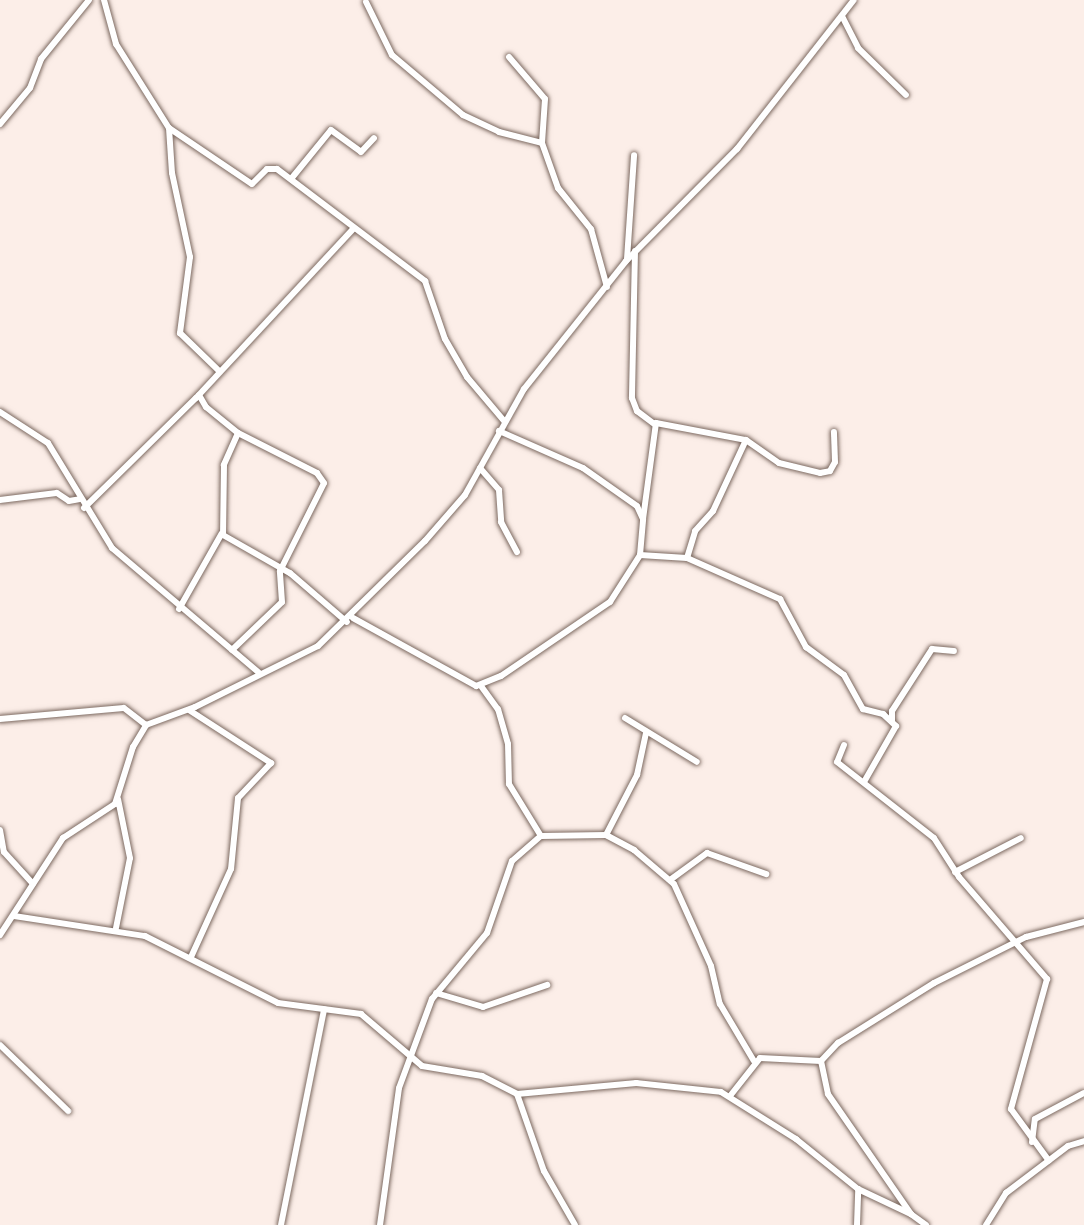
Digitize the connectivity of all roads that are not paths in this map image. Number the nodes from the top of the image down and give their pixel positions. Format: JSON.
{"nodes":[{"id":1,"x":89,"y":0,"type":"edge"},
{"id":2,"x":104,"y":0,"type":"edge"},
{"id":3,"x":850,"y":1,"type":"edge"},
{"id":4,"x":366,"y":2,"type":"dead end"},
{"id":5,"x":842,"y":16,"type":"junction"},
{"id":6,"x":509,"y":57,"type":"dead end"},
{"id":7,"x":906,"y":95,"type":"dead end"},
{"id":8,"x":0,"y":124,"type":"edge"},
{"id":9,"x":169,"y":128,"type":"junction"},
{"id":10,"x":374,"y":138,"type":"dead end"},
{"id":11,"x":542,"y":143,"type":"junction"},
{"id":12,"x":635,"y":155,"type":"dead end"},
{"id":13,"x":291,"y":179,"type":"junction"},
{"id":14,"x":353,"y":229,"type":"junction"},
{"id":15,"x":635,"y":251,"type":"junction"},
{"id":16,"x":626,"y":261,"type":"junction"},
{"id":17,"x":607,"y":287,"type":"junction"},
{"id":18,"x":218,"y":370,"type":"junction"},
{"id":19,"x":199,"y":395,"type":"junction"},
{"id":20,"x":0,"y":412,"type":"edge"},
{"id":21,"x":505,"y":422,"type":"junction"},
{"id":22,"x":654,"y":424,"type":"junction"},
{"id":23,"x":499,"y":431,"type":"junction"},
{"id":24,"x":834,"y":432,"type":"dead end"},
{"id":25,"x":238,"y":433,"type":"junction"},
{"id":26,"x":746,"y":440,"type":"junction"},
{"id":27,"x":480,"y":468,"type":"junction"},
{"id":28,"x":80,"y":499,"type":"junction"},
{"id":29,"x":0,"y":500,"type":"edge"},
{"id":30,"x":84,"y":508,"type":"junction"},
{"id":31,"x":643,"y":519,"type":"junction"},
{"id":32,"x":222,"y":533,"type":"junction"},
{"id":33,"x":517,"y":552,"type":"dead end"},
{"id":34,"x":640,"y":555,"type":"junction"},
{"id":35,"x":687,"y":558,"type":"junction"},
{"id":36,"x":283,"y":569,"type":"junction"},
{"id":37,"x":179,"y":609,"type":"junction"},
{"id":38,"x":350,"y":620,"type":"junction"},
{"id":39,"x":232,"y":650,"type":"junction"},
{"id":40,"x":954,"y":651,"type":"dead end"},
{"id":41,"x":258,"y":672,"type":"junction"},
{"id":42,"x":481,"y":686,"type":"junction"},
{"id":43,"x":189,"y":710,"type":"junction"},
{"id":44,"x":625,"y":718,"type":"dead end"},
{"id":45,"x":0,"y":719,"type":"edge"},
{"id":46,"x":892,"y":721,"type":"junction"},
{"id":47,"x":146,"y":725,"type":"junction"},
{"id":48,"x":646,"y":733,"type":"junction"},
{"id":49,"x":844,"y":746,"type":"dead end"},
{"id":50,"x":696,"y":762,"type":"dead end"},
{"id":51,"x":864,"y":782,"type":"junction"},
{"id":52,"x":118,"y":799,"type":"junction"},
{"id":53,"x":0,"y":830,"type":"edge"},
{"id":54,"x":606,"y":835,"type":"junction"},
{"id":55,"x":541,"y":836,"type":"junction"},
{"id":56,"x":1021,"y":838,"type":"dead end"},
{"id":57,"x":955,"y":872,"type":"junction"},
{"id":58,"x":766,"y":874,"type":"dead end"},
{"id":59,"x":670,"y":880,"type":"junction"},
{"id":60,"x":33,"y":884,"type":"junction"},
{"id":61,"x":14,"y":916,"type":"junction"},
{"id":62,"x":1084,"y":922,"type":"edge"},
{"id":63,"x":116,"y":928,"type":"junction"},
{"id":64,"x":0,"y":935,"type":"edge"},
{"id":65,"x":1017,"y":942,"type":"junction"},
{"id":66,"x":191,"y":957,"type":"junction"},
{"id":67,"x":547,"y":985,"type":"dead end"},
{"id":68,"x":436,"y":993,"type":"junction"},
{"id":69,"x":324,"y":1009,"type":"junction"},
{"id":70,"x":0,"y":1045,"type":"edge"},
{"id":71,"x":411,"y":1055,"type":"junction"},
{"id":72,"x":754,"y":1061,"type":"junction"},
{"id":73,"x":821,"y":1061,"type":"junction"},
{"id":74,"x":1084,"y":1093,"type":"edge"},
{"id":75,"x":517,"y":1094,"type":"junction"},
{"id":76,"x":730,"y":1096,"type":"junction"},
{"id":77,"x":68,"y":1111,"type":"dead end"},
{"id":78,"x":1084,"y":1141,"type":"edge"},
{"id":79,"x":1032,"y":1144,"type":"junction"},
{"id":80,"x":1049,"y":1161,"type":"junction"},
{"id":81,"x":858,"y":1189,"type":"junction"},
{"id":82,"x":911,"y":1214,"type":"junction"},
{"id":83,"x":281,"y":1225,"type":"edge"},
{"id":84,"x":380,"y":1225,"type":"edge"},
{"id":85,"x":575,"y":1225,"type":"edge"},
{"id":86,"x":858,"y":1225,"type":"edge"},
{"id":87,"x":926,"y":1225,"type":"edge"},
{"id":88,"x":986,"y":1225,"type":"edge"}],
"edges":[{"from":1,"to":8,"type":"street"},
{"from":2,"to":9,"type":"street"},
{"from":3,"to":5,"type":"street"},
{"from":4,"to":11,"type":"street"},
{"from":5,"to":7,"type":"street"},
{"from":5,"to":15,"type":"street"},
{"from":6,"to":11,"type":"street"},
{"from":9,"to":13,"type":"street"},
{"from":9,"to":18,"type":"street"},
{"from":10,"to":13,"type":"street"},
{"from":11,"to":17,"type":"street"},
{"from":12,"to":16,"type":"street"},
{"from":13,"to":14,"type":"street"},
{"from":14,"to":18,"type":"street"},
{"from":14,"to":21,"type":"street"},
{"from":15,"to":16,"type":"street"},
{"from":15,"to":22,"type":"street"},
{"from":16,"to":17,"type":"street"},
{"from":17,"to":21,"type":"street"},
{"from":18,"to":19,"type":"street"},
{"from":19,"to":25,"type":"street"},
{"from":19,"to":30,"type":"street"},
{"from":20,"to":28,"type":"street"},
{"from":21,"to":23,"type":"street"},
{"from":22,"to":26,"type":"street"},
{"from":22,"to":31,"type":"street"},
{"from":23,"to":27,"type":"street"},
{"from":23,"to":31,"type":"street"},
{"from":24,"to":26,"type":"street"},
{"from":25,"to":32,"type":"street"},
{"from":25,"to":36,"type":"street"},
{"from":26,"to":35,"type":"street"},
{"from":27,"to":33,"type":"street"},
{"from":27,"to":38,"type":"street"},
{"from":28,"to":29,"type":"street"},
{"from":28,"to":30,"type":"street"},
{"from":30,"to":37,"type":"street"},
{"from":31,"to":34,"type":"street"},
{"from":32,"to":36,"type":"street"},
{"from":32,"to":37,"type":"street"},
{"from":34,"to":35,"type":"street"},
{"from":34,"to":42,"type":"street"},
{"from":35,"to":46,"type":"street"},
{"from":36,"to":38,"type":"street"},
{"from":36,"to":39,"type":"street"},
{"from":37,"to":39,"type":"street"},
{"from":38,"to":41,"type":"street"},
{"from":38,"to":42,"type":"street"},
{"from":39,"to":41,"type":"street"},
{"from":40,"to":46,"type":"street"},
{"from":41,"to":43,"type":"street"},
{"from":42,"to":55,"type":"street"},
{"from":43,"to":47,"type":"street"},
{"from":43,"to":66,"type":"street"},
{"from":44,"to":48,"type":"street"},
{"from":45,"to":47,"type":"street"},
{"from":46,"to":51,"type":"street"},
{"from":47,"to":52,"type":"street"},
{"from":48,"to":50,"type":"street"},
{"from":48,"to":54,"type":"street"},
{"from":49,"to":51,"type":"street"},
{"from":51,"to":57,"type":"street"},
{"from":52,"to":60,"type":"street"},
{"from":52,"to":63,"type":"street"},
{"from":53,"to":60,"type":"street"},
{"from":54,"to":55,"type":"street"},
{"from":54,"to":59,"type":"street"},
{"from":55,"to":68,"type":"street"},
{"from":56,"to":57,"type":"street"},
{"from":57,"to":65,"type":"street"},
{"from":58,"to":59,"type":"street"},
{"from":59,"to":72,"type":"street"},
{"from":60,"to":61,"type":"street"},
{"from":61,"to":63,"type":"street"},
{"from":61,"to":64,"type":"street"},
{"from":62,"to":65,"type":"street"},
{"from":63,"to":66,"type":"street"},
{"from":65,"to":73,"type":"street"},
{"from":65,"to":79,"type":"street"},
{"from":66,"to":69,"type":"street"},
{"from":67,"to":68,"type":"street"},
{"from":68,"to":71,"type":"street"},
{"from":69,"to":71,"type":"street"},
{"from":69,"to":83,"type":"street"},
{"from":70,"to":77,"type":"street"},
{"from":71,"to":75,"type":"street"},
{"from":71,"to":84,"type":"street"},
{"from":72,"to":73,"type":"street"},
{"from":72,"to":76,"type":"street"},
{"from":73,"to":82,"type":"street"},
{"from":74,"to":79,"type":"street"},
{"from":75,"to":76,"type":"street"},
{"from":75,"to":85,"type":"street"},
{"from":76,"to":81,"type":"street"},
{"from":78,"to":80,"type":"street"},
{"from":79,"to":80,"type":"street"},
{"from":80,"to":88,"type":"street"},
{"from":81,"to":82,"type":"street"},
{"from":81,"to":86,"type":"street"},
{"from":82,"to":87,"type":"street"}]}
